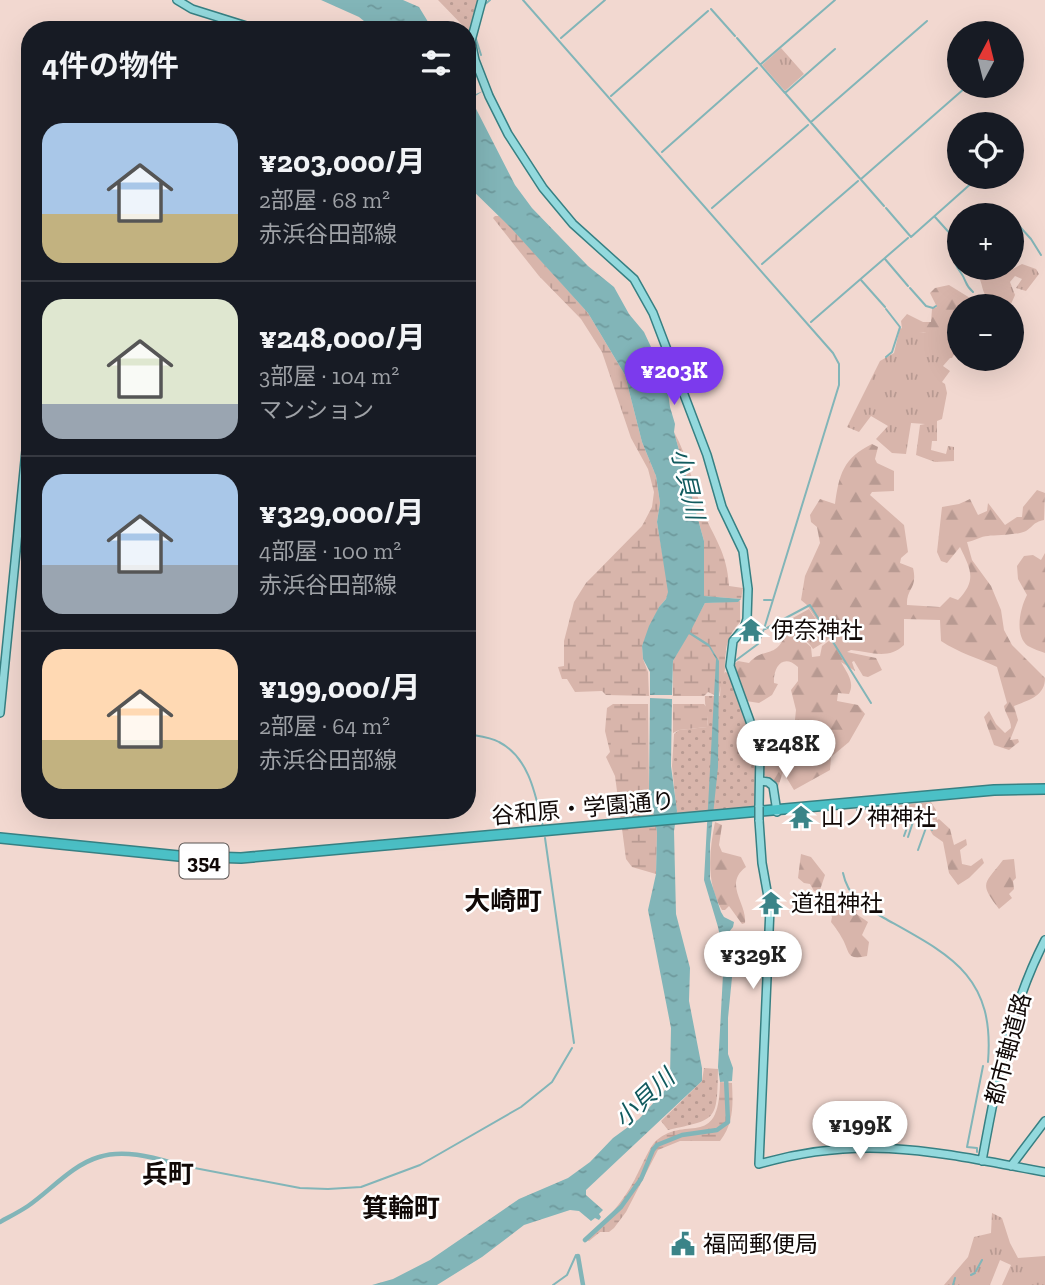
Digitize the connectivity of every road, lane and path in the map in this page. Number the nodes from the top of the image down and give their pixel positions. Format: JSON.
{"nodes":[{"id":1,"x":177,"y":0,"type":"edge"},
{"id":2,"x":482,"y":0,"type":"edge"},
{"id":3,"x":230,"y":21,"type":"edge"},
{"id":4,"x":476,"y":22,"type":"edge"},
{"id":5,"x":476,"y":63,"type":"edge"},
{"id":6,"x":21,"y":501,"type":"edge"},
{"id":7,"x":0,"y":713,"type":"edge"},
{"id":8,"x":761,"y":782,"type":"junction"},
{"id":9,"x":1045,"y":791,"type":"edge"},
{"id":10,"x":776,"y":811,"type":"junction"},
{"id":11,"x":0,"y":840,"type":"edge"},
{"id":12,"x":1045,"y":940,"type":"edge"},
{"id":13,"x":1045,"y":1121,"type":"edge"},
{"id":14,"x":982,"y":1161,"type":"junction"},
{"id":15,"x":1012,"y":1166,"type":"junction"},
{"id":16,"x":1045,"y":1172,"type":"edge"}],
"edges":[{"from":1,"to":3,"type":"main road"},
{"from":2,"to":4,"type":"main road"},
{"from":5,"to":8,"type":"main road"},
{"from":6,"to":7,"type":"main road"},
{"from":8,"to":10,"type":"main road"},
{"from":8,"to":14,"type":"main road","bridge":true},
{"from":9,"to":10,"type":"highway","name":"谷和原・学園通り","number":"354"},
{"from":10,"to":11,"type":"highway","name":"谷和原・学園通り","number":"354"},
{"from":12,"to":14,"type":"main road","name":"都市軸道路"},
{"from":13,"to":15,"type":"main road"},
{"from":14,"to":15,"type":"main road"},
{"from":15,"to":16,"type":"main road"}]}
